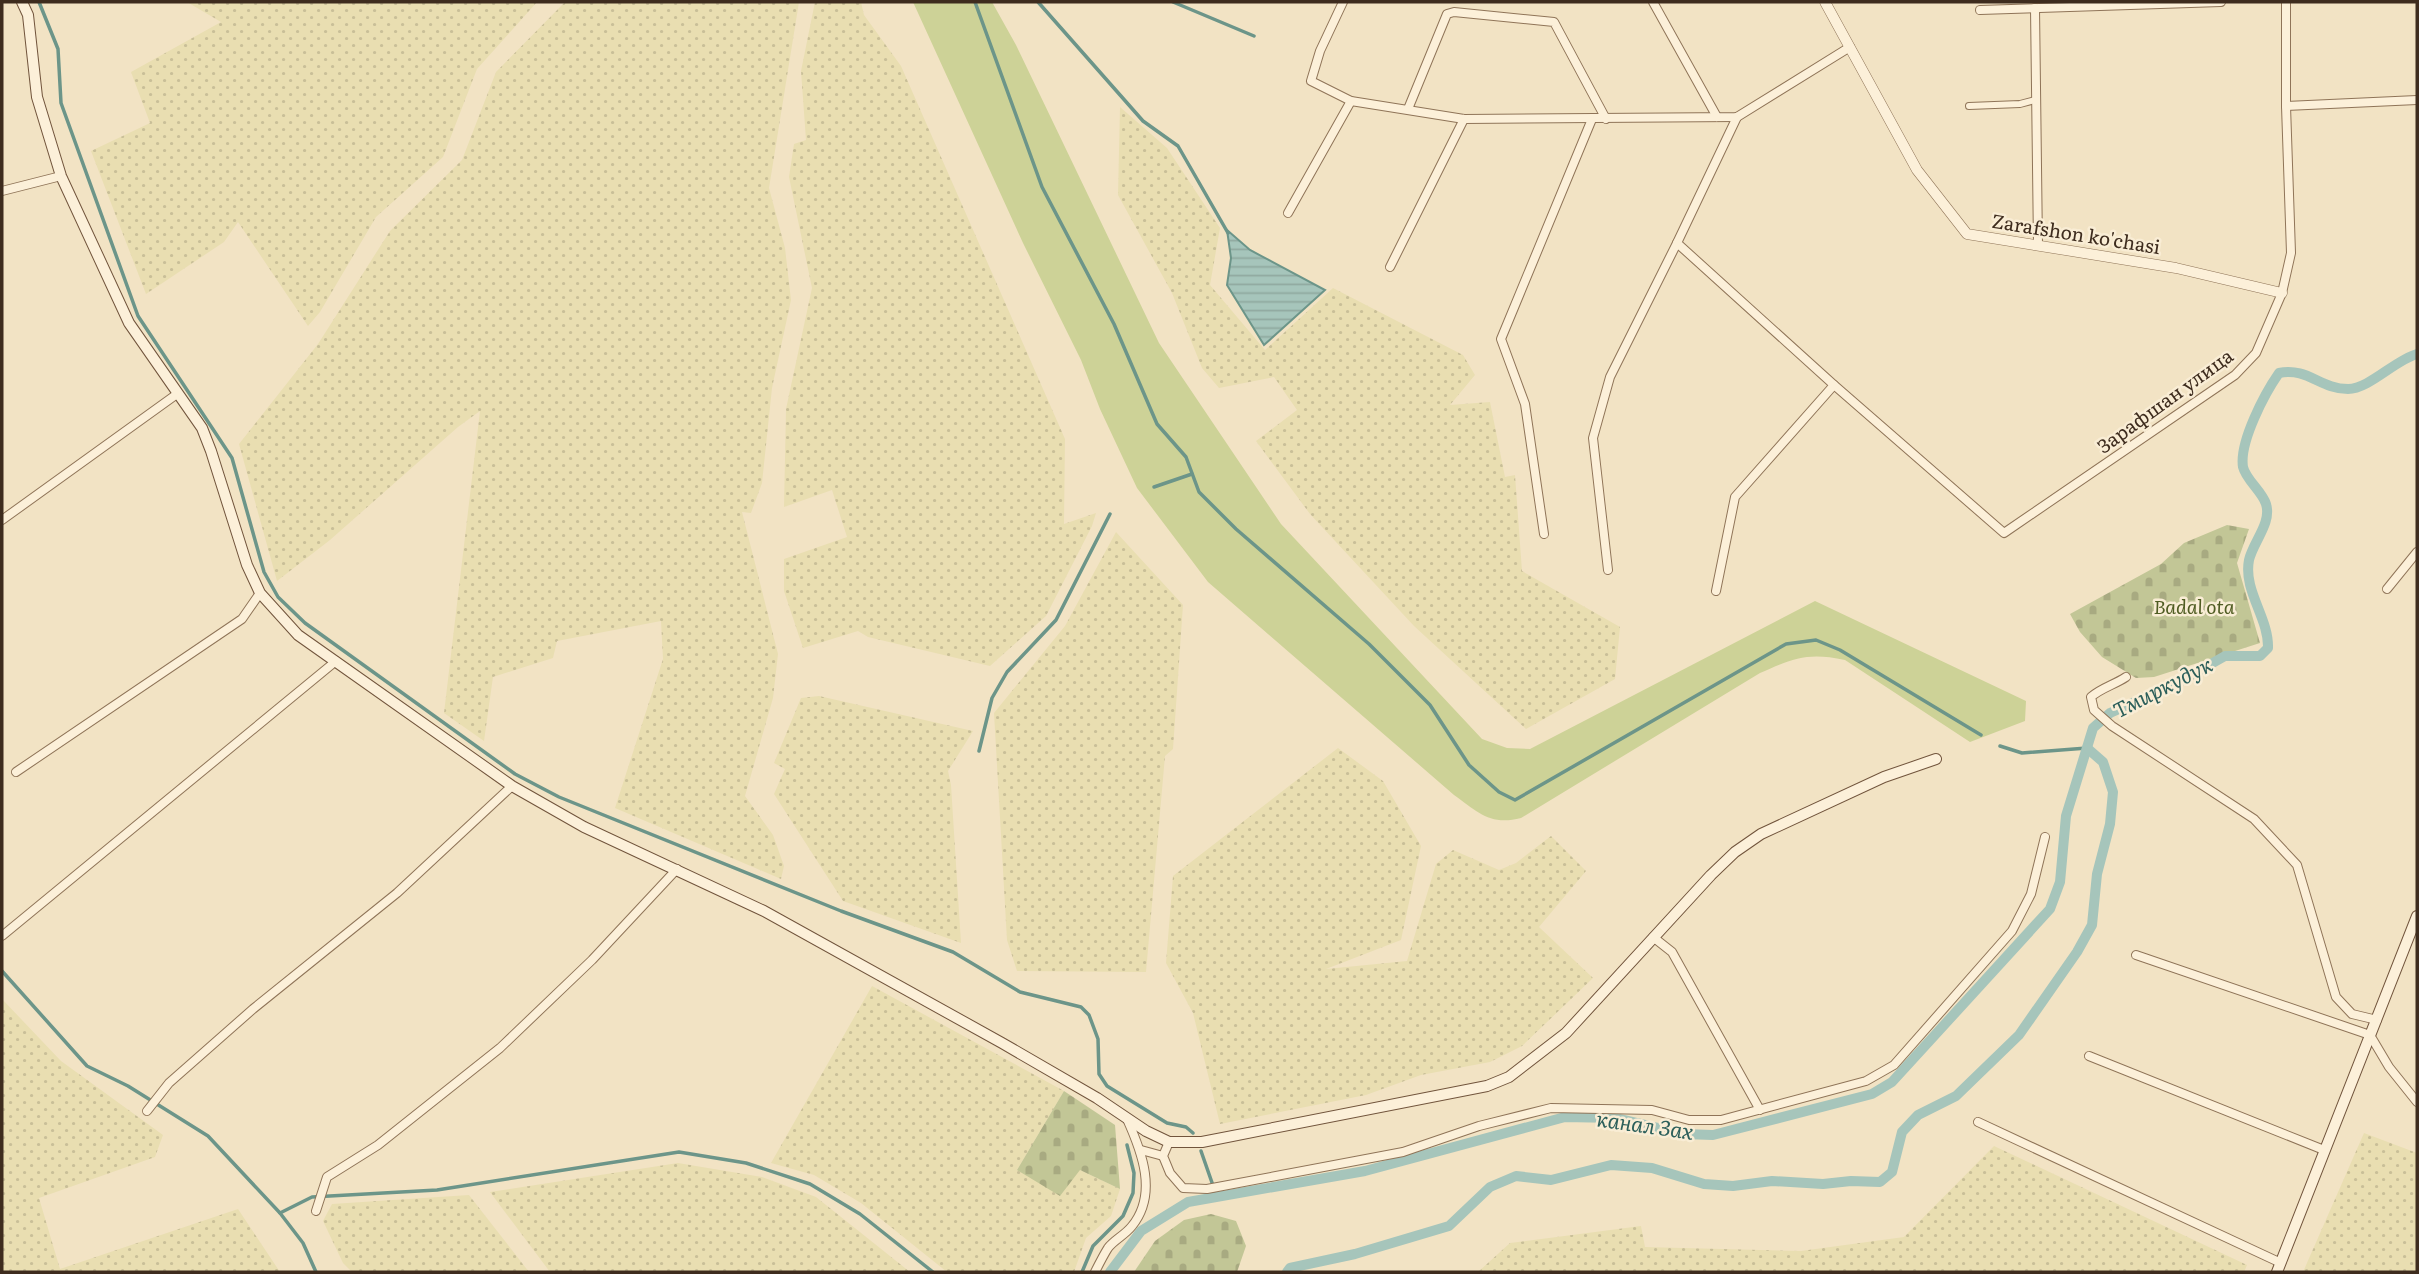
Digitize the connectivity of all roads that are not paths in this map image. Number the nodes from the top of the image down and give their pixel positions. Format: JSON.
{"nodes":[{"id":1,"x":22,"y":2,"type":"edge"},
{"id":2,"x":1343,"y":2,"type":"edge"},
{"id":3,"x":1653,"y":2,"type":"edge"},
{"id":4,"x":1825,"y":2,"type":"edge"},
{"id":5,"x":2221,"y":2,"type":"edge"},
{"id":6,"x":2286,"y":2,"type":"edge"},
{"id":7,"x":1980,"y":6,"type":"edge"},
{"id":8,"x":2035,"y":8,"type":"junction"},
{"id":9,"x":1850,"y":47,"type":"junction"},
{"id":10,"x":2035,"y":100,"type":"junction"},
{"id":11,"x":2417,"y":100,"type":"edge"},
{"id":12,"x":1351,"y":101,"type":"junction"},
{"id":13,"x":1969,"y":106,"type":"dead end"},
{"id":14,"x":2286,"y":106,"type":"junction"},
{"id":15,"x":1408,"y":109,"type":"junction"},
{"id":16,"x":1717,"y":117,"type":"junction"},
{"id":17,"x":1737,"y":117,"type":"junction"},
{"id":18,"x":1464,"y":119,"type":"junction"},
{"id":19,"x":1591,"y":119,"type":"junction"},
{"id":20,"x":1606,"y":119,"type":"junction"},
{"id":21,"x":61,"y":176,"type":"junction"},
{"id":22,"x":2,"y":191,"type":"edge"},
{"id":23,"x":1288,"y":213,"type":"dead end"},
{"id":24,"x":1677,"y":243,"type":"junction"},
{"id":25,"x":2038,"y":246,"type":"junction"},
{"id":26,"x":1390,"y":267,"type":"dead end"},
{"id":27,"x":2282,"y":293,"type":"junction"},
{"id":28,"x":1834,"y":385,"type":"junction"},
{"id":29,"x":177,"y":394,"type":"junction"},
{"id":30,"x":2,"y":520,"type":"edge"},
{"id":31,"x":1544,"y":534,"type":"dead end"},
{"id":32,"x":2417,"y":552,"type":"edge"},
{"id":33,"x":1608,"y":570,"type":"dead end"},
{"id":34,"x":2387,"y":589,"type":"dead end"},
{"id":35,"x":1716,"y":591,"type":"dead end"},
{"id":36,"x":260,"y":593,"type":"junction"},
{"id":37,"x":336,"y":661,"type":"junction"},
{"id":38,"x":2126,"y":677,"type":"dead end"},
{"id":39,"x":1936,"y":759,"type":"dead end"},
{"id":40,"x":16,"y":772,"type":"dead end"},
{"id":41,"x":512,"y":786,"type":"junction"},
{"id":42,"x":2045,"y":837,"type":"dead end"},
{"id":43,"x":677,"y":869,"type":"junction"},
{"id":44,"x":2417,"y":916,"type":"edge"},
{"id":45,"x":2,"y":936,"type":"edge"},
{"id":46,"x":1653,"y":937,"type":"junction"},
{"id":47,"x":2136,"y":955,"type":"dead end"},
{"id":48,"x":2377,"y":1020,"type":"junction"},
{"id":49,"x":2370,"y":1035,"type":"junction"},
{"id":50,"x":2089,"y":1056,"type":"dead end"},
{"id":51,"x":2417,"y":1102,"type":"edge"},
{"id":52,"x":1760,"y":1110,"type":"junction"},
{"id":53,"x":147,"y":1111,"type":"dead end"},
{"id":54,"x":1128,"y":1119,"type":"junction"},
{"id":55,"x":1978,"y":1122,"type":"dead end"},
{"id":56,"x":1169,"y":1142,"type":"junction"},
{"id":57,"x":1141,"y":1150,"type":"junction"},
{"id":58,"x":2324,"y":1150,"type":"junction"},
{"id":59,"x":1163,"y":1156,"type":"junction"},
{"id":60,"x":316,"y":1211,"type":"dead end"},
{"id":61,"x":2279,"y":1268,"type":"edge"},
{"id":62,"x":1095,"y":1272,"type":"edge"}],
"edges":[{"from":1,"to":21,"type":"main road"},
{"from":2,"to":12,"type":"street"},
{"from":3,"to":16,"type":"street"},
{"from":4,"to":9,"type":"street","name":"Zarafshon ko'chasi"},
{"from":5,"to":8,"type":"street"},
{"from":6,"to":14,"type":"street","name":"Зарафшан улица"},
{"from":7,"to":8,"type":"street"},
{"from":8,"to":10,"type":"street"},
{"from":9,"to":17,"type":"street"},
{"from":9,"to":25,"type":"street","name":"Zarafshon ko'chasi"},
{"from":10,"to":13,"type":"street"},
{"from":10,"to":25,"type":"street"},
{"from":11,"to":14,"type":"street"},
{"from":12,"to":15,"type":"street"},
{"from":12,"to":23,"type":"street"},
{"from":14,"to":27,"type":"street","name":"Зарафшан улица"},
{"from":15,"to":18,"type":"street"},
{"from":15,"to":20,"type":"street"},
{"from":16,"to":17,"type":"street"},
{"from":16,"to":20,"type":"street"},
{"from":17,"to":24,"type":"street"},
{"from":18,"to":19,"type":"street"},
{"from":18,"to":26,"type":"street"},
{"from":19,"to":20,"type":"street"},
{"from":19,"to":31,"type":"street"},
{"from":21,"to":22,"type":"street"},
{"from":21,"to":29,"type":"main road"},
{"from":24,"to":28,"type":"street"},
{"from":24,"to":33,"type":"street"},
{"from":25,"to":27,"type":"street","name":"Zarafshon ko'chasi"},
{"from":27,"to":28,"type":"street","name":"Зарафшан улица"},
{"from":28,"to":35,"type":"street"},
{"from":29,"to":30,"type":"street"},
{"from":29,"to":36,"type":"main road"},
{"from":32,"to":34,"type":"street"},
{"from":36,"to":37,"type":"main road"},
{"from":36,"to":40,"type":"street"},
{"from":37,"to":41,"type":"main road"},
{"from":37,"to":45,"type":"street"},
{"from":38,"to":48,"type":"street"},
{"from":39,"to":46,"type":"main road"},
{"from":41,"to":43,"type":"main road"},
{"from":41,"to":53,"type":"street"},
{"from":42,"to":52,"type":"street"},
{"from":43,"to":54,"type":"main road"},
{"from":43,"to":60,"type":"street"},
{"from":44,"to":48,"type":"main road"},
{"from":46,"to":52,"type":"street"},
{"from":46,"to":56,"type":"main road"},
{"from":47,"to":49,"type":"street"},
{"from":48,"to":49,"type":"main road"},
{"from":49,"to":51,"type":"street"},
{"from":49,"to":58,"type":"main road"},
{"from":50,"to":58,"type":"street"},
{"from":52,"to":59,"type":"street"},
{"from":54,"to":56,"type":"main road"},
{"from":54,"to":57,"type":"street"},
{"from":55,"to":61,"type":"street"},
{"from":56,"to":59,"type":"street"},
{"from":57,"to":59,"type":"street"},
{"from":57,"to":62,"type":"street"},
{"from":58,"to":61,"type":"main road"}]}
